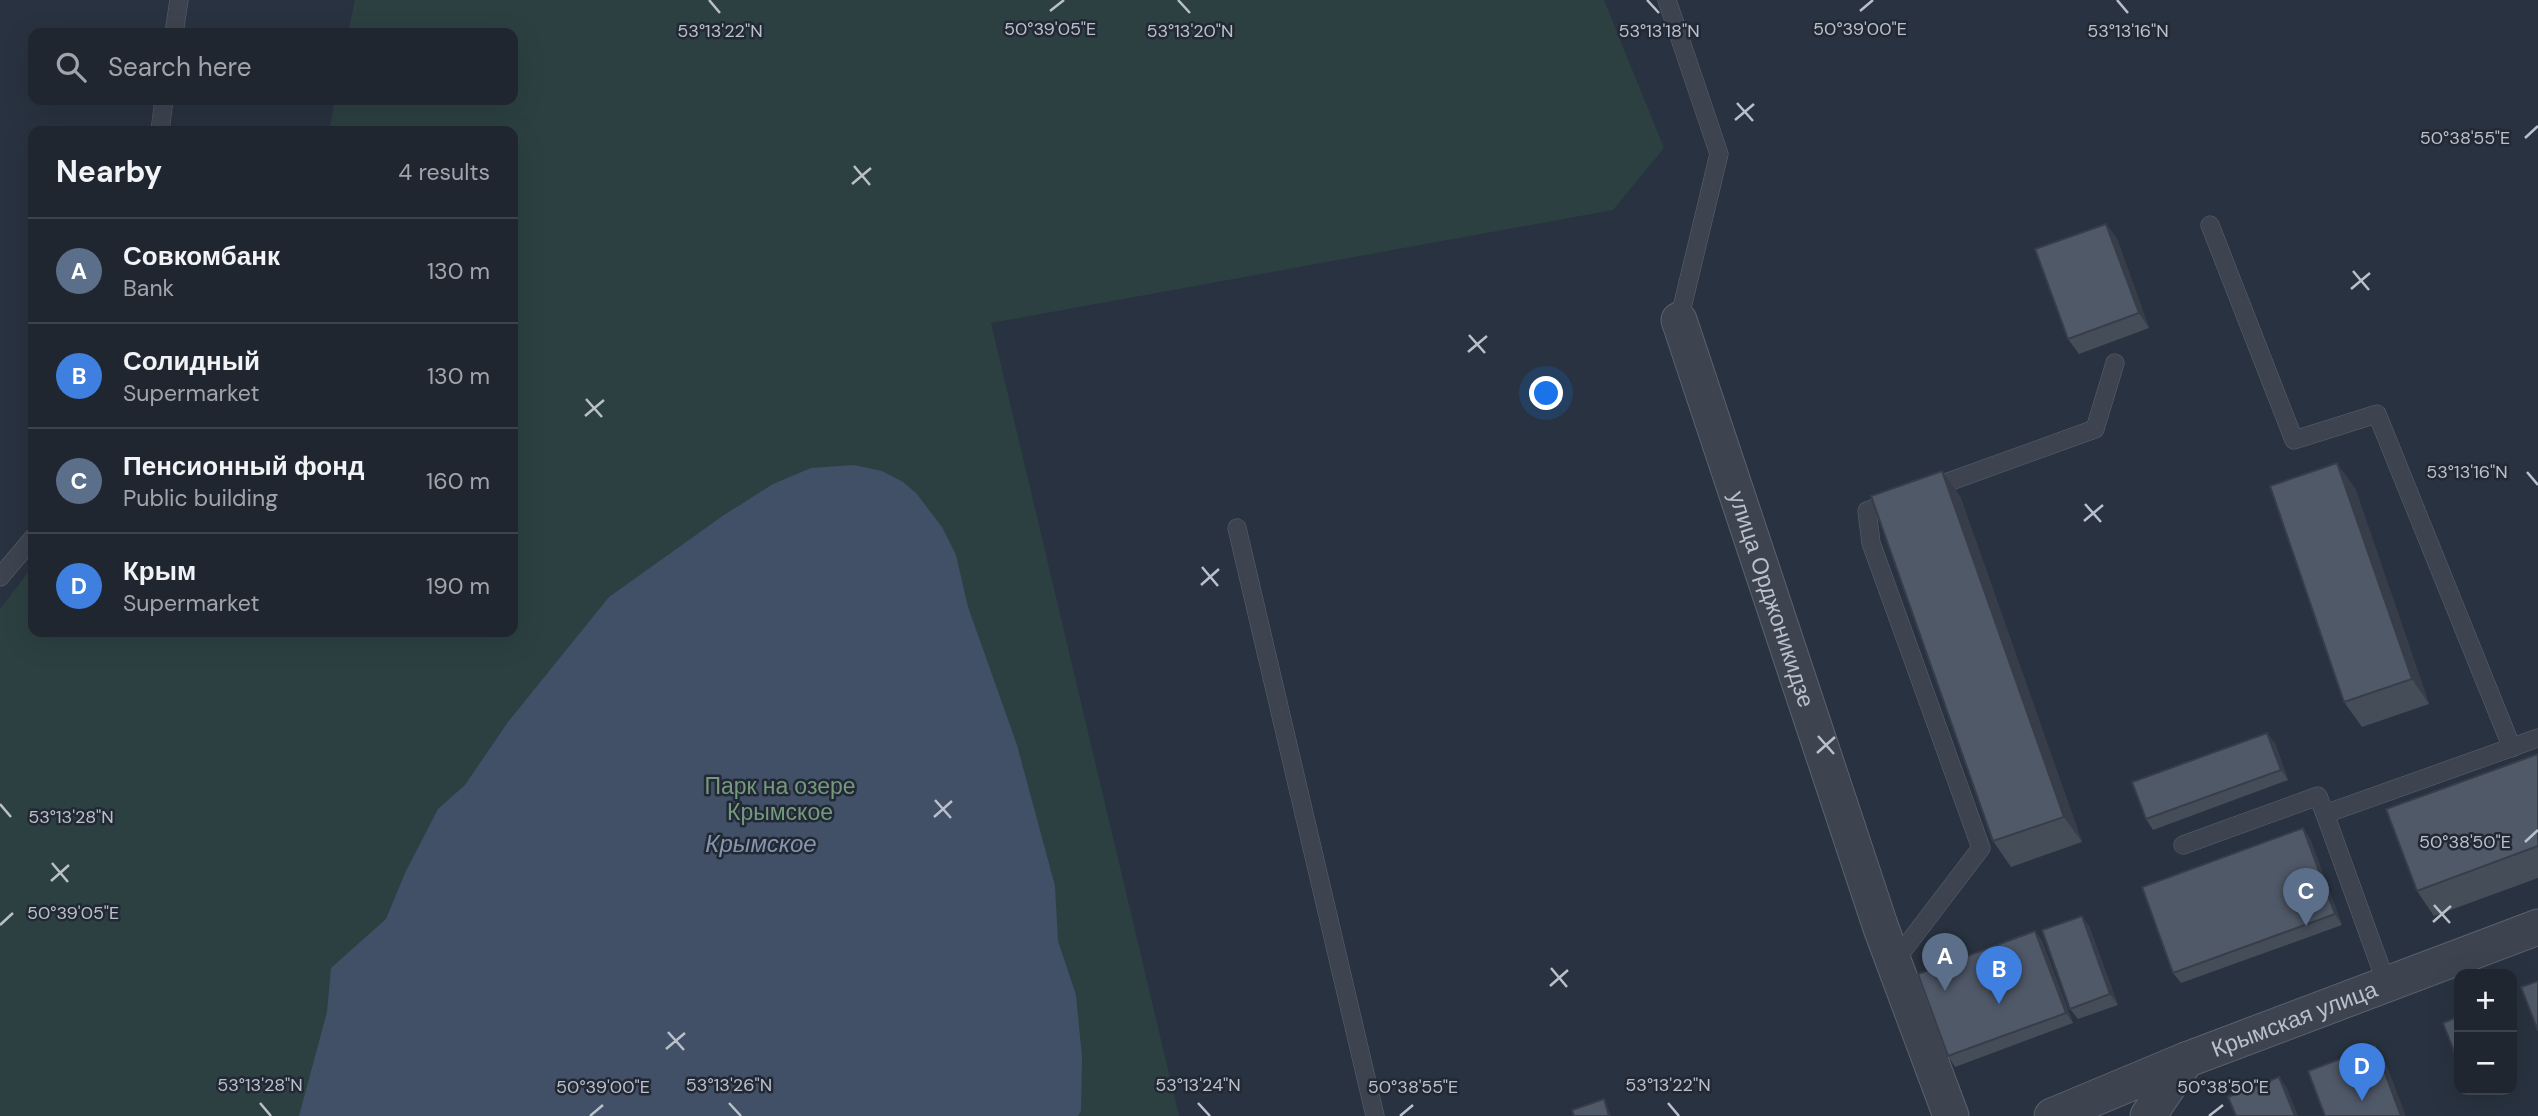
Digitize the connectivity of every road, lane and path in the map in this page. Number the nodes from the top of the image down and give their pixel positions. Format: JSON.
{"nodes":[{"id":1,"x":179,"y":0,"type":"edge"},
{"id":2,"x":1667,"y":0,"type":"edge"},
{"id":3,"x":175,"y":28,"type":"edge"},
{"id":4,"x":163,"y":105,"type":"edge"},
{"id":5,"x":161,"y":126,"type":"edge"},
{"id":6,"x":2210,"y":225,"type":"dead end"},
{"id":7,"x":1679,"y":320,"type":"joint"},
{"id":8,"x":2115,"y":363,"type":"dead end"},
{"id":9,"x":1237,"y":528,"type":"dead end"},
{"id":10,"x":28,"y":544,"type":"edge"},
{"id":11,"x":0,"y":577,"type":"edge"},
{"id":12,"x":2538,"y":738,"type":"edge"},
{"id":13,"x":2512,"y":748,"type":"junction"},
{"id":14,"x":2325,"y":814,"type":"junction"},
{"id":15,"x":2183,"y":845,"type":"dead end"},
{"id":16,"x":2538,"y":927,"type":"edge"},
{"id":17,"x":1894,"y":962,"type":"junction"},
{"id":18,"x":2387,"y":985,"type":"junction"},
{"id":19,"x":2186,"y":1060,"type":"junction"},
{"id":20,"x":1375,"y":1116,"type":"edge"},
{"id":21,"x":1951,"y":1116,"type":"edge"},
{"id":22,"x":2052,"y":1116,"type":"edge"},
{"id":23,"x":2148,"y":1116,"type":"edge"}],
"edges":[{"from":1,"to":3,"type":"lane"},
{"from":2,"to":7,"type":"lane"},
{"from":4,"to":5,"type":"lane"},
{"from":6,"to":13,"type":"lane"},
{"from":7,"to":17,"type":"street","name":"улица Орджоникидзе"},
{"from":8,"to":17,"type":"lane"},
{"from":9,"to":20,"type":"lane"},
{"from":10,"to":11,"type":"lane"},
{"from":12,"to":13,"type":"lane"},
{"from":13,"to":14,"type":"lane"},
{"from":14,"to":15,"type":"lane"},
{"from":14,"to":18,"type":"lane"},
{"from":16,"to":18,"type":"street","name":"Крымская улица"},
{"from":17,"to":21,"type":"street","name":"улица Орджоникидзе"},
{"from":18,"to":19,"type":"street","name":"Крымская улица"},
{"from":19,"to":22,"type":"street","name":"Крымская улица"},
{"from":19,"to":23,"type":"street"}]}
